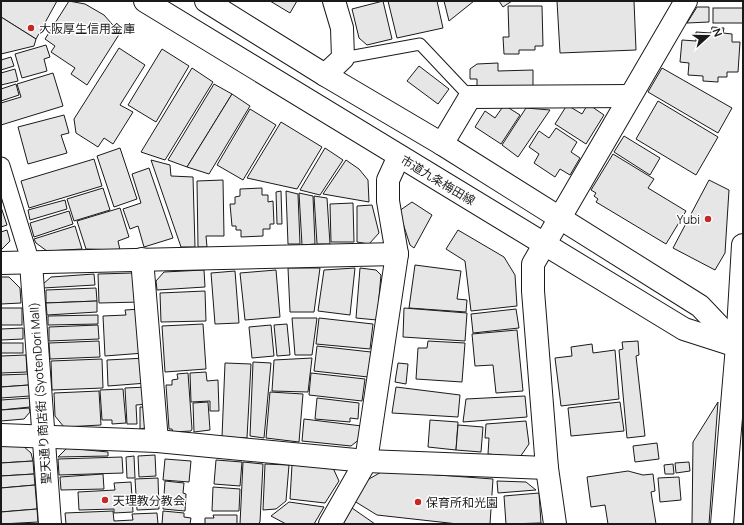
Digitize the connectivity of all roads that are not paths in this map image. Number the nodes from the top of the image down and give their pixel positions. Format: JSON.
{"nodes":[{"id":1,"x":145,"y":1,"type":"edge"},
{"id":2,"x":206,"y":1,"type":"edge"},
{"id":3,"x":334,"y":1,"type":"edge"},
{"id":4,"x":686,"y":1,"type":"edge"},
{"id":5,"x":343,"y":58,"type":"junction"},
{"id":6,"x":325,"y":75,"type":"junction"},
{"id":7,"x":630,"y":96,"type":"junction"},
{"id":8,"x":470,"y":97,"type":"junction"},
{"id":9,"x":442,"y":144,"type":"junction"},
{"id":10,"x":399,"y":156,"type":"junction"},
{"id":11,"x":1,"y":166,"type":"edge"},
{"id":12,"x":559,"y":219,"type":"junction"},
{"id":13,"x":544,"y":243,"type":"junction"},
{"id":14,"x":743,"y":245,"type":"edge"},
{"id":15,"x":397,"y":254,"type":"junction"},
{"id":16,"x":142,"y":259,"type":"junction"},
{"id":17,"x":1,"y":263,"type":"edge"},
{"id":18,"x":31,"y":263,"type":"junction"},
{"id":19,"x":740,"y":348,"type":"edge"},
{"id":20,"x":1,"y":435,"type":"edge"},
{"id":21,"x":42,"y":436,"type":"junction"},
{"id":22,"x":157,"y":441,"type":"junction"},
{"id":23,"x":366,"y":461,"type":"junction"},
{"id":24,"x":547,"y":468,"type":"junction"},
{"id":25,"x":50,"y":524,"type":"edge"},
{"id":26,"x":330,"y":524,"type":"edge"},
{"id":27,"x":555,"y":524,"type":"edge"},
{"id":28,"x":722,"y":524,"type":"edge"}],
"edges":[{"from":1,"to":10,"type":"street","name":"市道九条梅田線"},
{"from":2,"to":6,"type":"street"},
{"from":3,"to":5,"type":"street"},
{"from":4,"to":7,"type":"street"},
{"from":5,"to":6,"type":"street"},
{"from":5,"to":8,"type":"lane"},
{"from":6,"to":9,"type":"street"},
{"from":7,"to":8,"type":"street"},
{"from":7,"to":12,"type":"street"},
{"from":8,"to":9,"type":"street"},
{"from":9,"to":12,"type":"street"},
{"from":10,"to":13,"type":"street","name":"市道九条梅田線"},
{"from":10,"to":15,"type":"street"},
{"from":11,"to":18,"type":"street"},
{"from":12,"to":13,"type":"street"},
{"from":12,"to":19,"type":"street"},
{"from":13,"to":19,"type":"street","name":"市道九条梅田線"},
{"from":13,"to":24,"type":"street"},
{"from":14,"to":19,"type":"street"},
{"from":15,"to":16,"type":"street"},
{"from":15,"to":23,"type":"street"},
{"from":16,"to":18,"type":"street"},
{"from":16,"to":22,"type":"street"},
{"from":17,"to":18,"type":"street"},
{"from":18,"to":21,"type":"street","name":"聖天通り商店街 (SyotenDori Mall)"},
{"from":19,"to":28,"type":"street"},
{"from":20,"to":21,"type":"street"},
{"from":21,"to":22,"type":"street"},
{"from":21,"to":25,"type":"street","name":"聖天通り商店街 (SyotenDori Mall)"},
{"from":22,"to":23,"type":"street"},
{"from":23,"to":24,"type":"street"},
{"from":23,"to":26,"type":"street"},
{"from":24,"to":27,"type":"street"}]}
